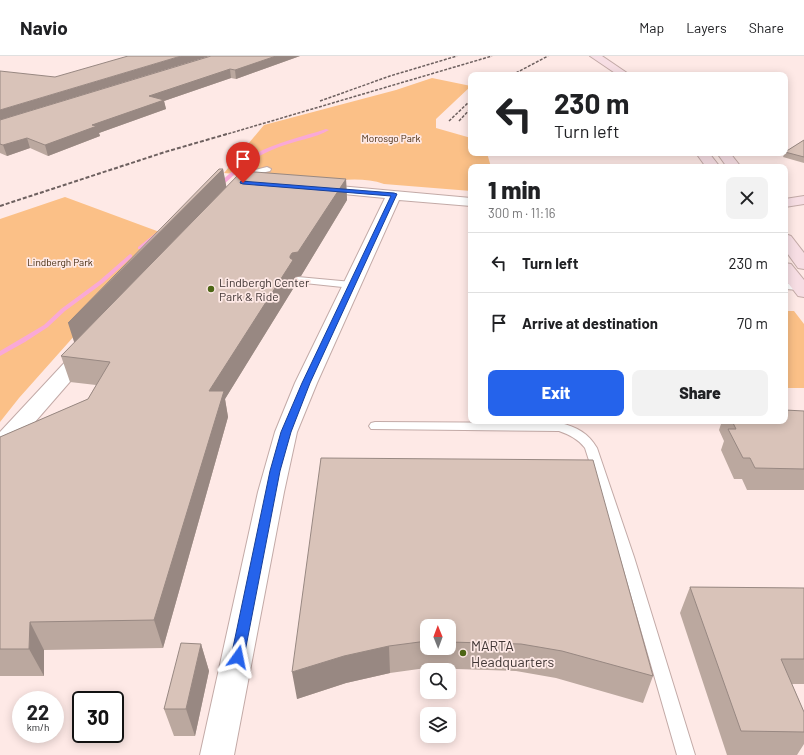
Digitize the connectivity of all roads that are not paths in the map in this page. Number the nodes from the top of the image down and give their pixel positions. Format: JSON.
{"nodes":[{"id":1,"x":595,"y":56,"type":"edge"},
{"id":2,"x":612,"y":56,"type":"edge"},
{"id":3,"x":635,"y":71,"type":"dead end"},
{"id":4,"x":620,"y":72,"type":"edge"},
{"id":5,"x":704,"y":156,"type":"edge"},
{"id":6,"x":725,"y":156,"type":"edge"},
{"id":7,"x":711,"y":164,"type":"edge"},
{"id":8,"x":732,"y":164,"type":"edge"},
{"id":9,"x":267,"y":169,"type":"dead end"},
{"id":10,"x":251,"y":183,"type":"joint"},
{"id":11,"x":307,"y":188,"type":"edge"},
{"id":12,"x":394,"y":194,"type":"junction"},
{"id":13,"x":231,"y":196,"type":"edge"},
{"id":14,"x":804,"y":200,"type":"edge"},
{"id":15,"x":468,"y":202,"type":"edge"},
{"id":16,"x":788,"y":203,"type":"edge"},
{"id":17,"x":788,"y":208,"type":"edge"},
{"id":18,"x":804,"y":209,"type":"edge"},
{"id":19,"x":788,"y":243,"type":"edge"},
{"id":20,"x":804,"y":264,"type":"edge"},
{"id":21,"x":788,"y":274,"type":"edge"},
{"id":22,"x":298,"y":280,"type":"dead end"},
{"id":23,"x":352,"y":285,"type":"junction"},
{"id":24,"x":796,"y":289,"type":"edge"},
{"id":25,"x":96,"y":340,"type":"edge"},
{"id":26,"x":375,"y":426,"type":"dead end"},
{"id":27,"x":0,"y":447,"type":"edge"},
{"id":28,"x":217,"y":755,"type":"edge"},
{"id":29,"x":686,"y":755,"type":"edge"}],
"edges":[{"from":1,"to":4,"type":"main road"},
{"from":2,"to":3,"type":"main road"},
{"from":5,"to":7,"type":"main road"},
{"from":6,"to":8,"type":"main road"},
{"from":9,"to":10,"type":"lane"},
{"from":10,"to":13,"type":"street"},
{"from":11,"to":12,"type":"street"},
{"from":12,"to":15,"type":"street"},
{"from":12,"to":23,"type":"street"},
{"from":14,"to":16,"type":"main road"},
{"from":17,"to":18,"type":"main road"},
{"from":19,"to":20,"type":"main road"},
{"from":21,"to":24,"type":"main road"},
{"from":22,"to":23,"type":"lane"},
{"from":23,"to":28,"type":"street"},
{"from":25,"to":27,"type":"street"},
{"from":26,"to":29,"type":"lane"}]}
